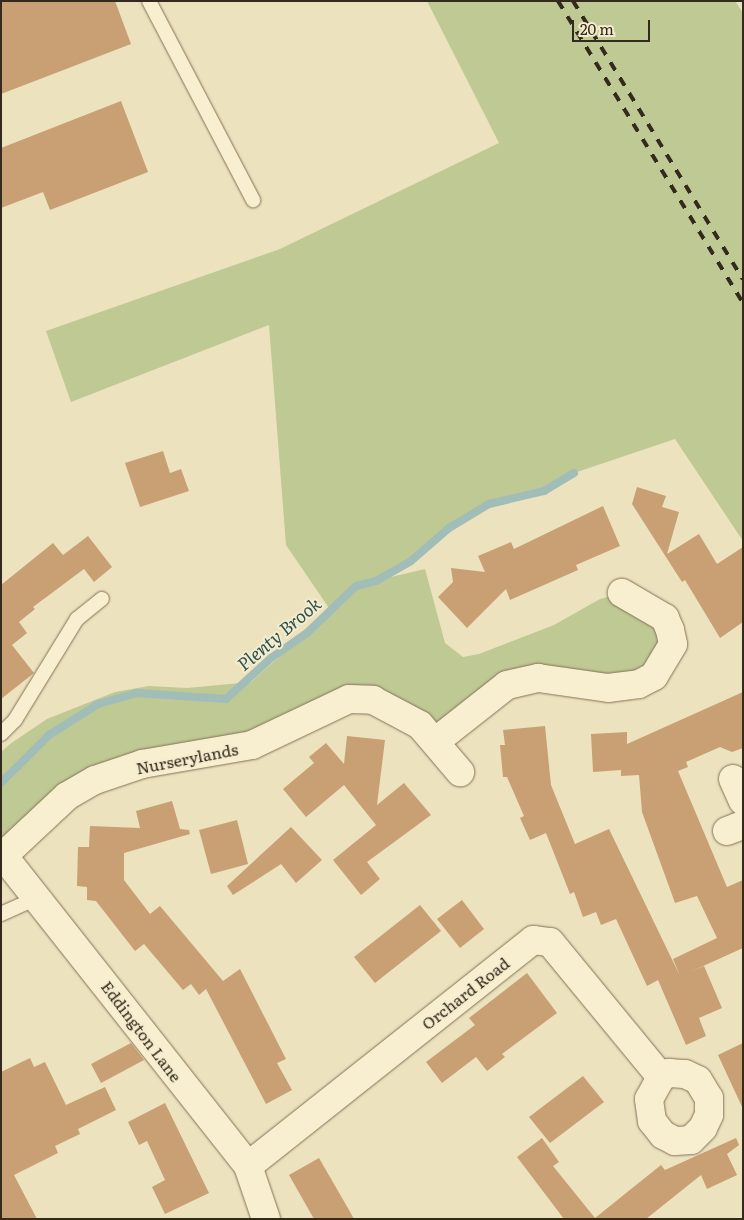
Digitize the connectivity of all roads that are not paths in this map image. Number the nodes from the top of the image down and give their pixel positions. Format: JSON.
{"nodes":[{"id":1,"x":149,"y":1,"type":"edge"},
{"id":2,"x":253,"y":200,"type":"dead end"},
{"id":3,"x":622,"y":593,"type":"dead end"},
{"id":4,"x":102,"y":599,"type":"dead end"},
{"id":5,"x":1,"y":734,"type":"edge"},
{"id":6,"x":436,"y":741,"type":"junction"},
{"id":7,"x":460,"y":772,"type":"dead end"},
{"id":8,"x":2,"y":854,"type":"edge"},
{"id":9,"x":38,"y":897,"type":"junction"},
{"id":10,"x":1,"y":914,"type":"edge"},
{"id":11,"x":660,"y":1077,"type":"dead end"},
{"id":12,"x":248,"y":1166,"type":"junction"},
{"id":13,"x":266,"y":1219,"type":"edge"}],
"edges":[{"from":1,"to":2,"type":"lane"},
{"from":3,"to":6,"type":"street"},
{"from":4,"to":5,"type":"lane"},
{"from":6,"to":7,"type":"street","name":"Nurserylands"},
{"from":6,"to":8,"type":"street","name":"Nurserylands"},
{"from":8,"to":9,"type":"street","name":"Eddington Lane"},
{"from":9,"to":10,"type":"lane"},
{"from":9,"to":12,"type":"street","name":"Eddington Lane"},
{"from":11,"to":12,"type":"street","name":"Orchard Road"},
{"from":12,"to":13,"type":"street","name":"Eddington Lane"}]}
